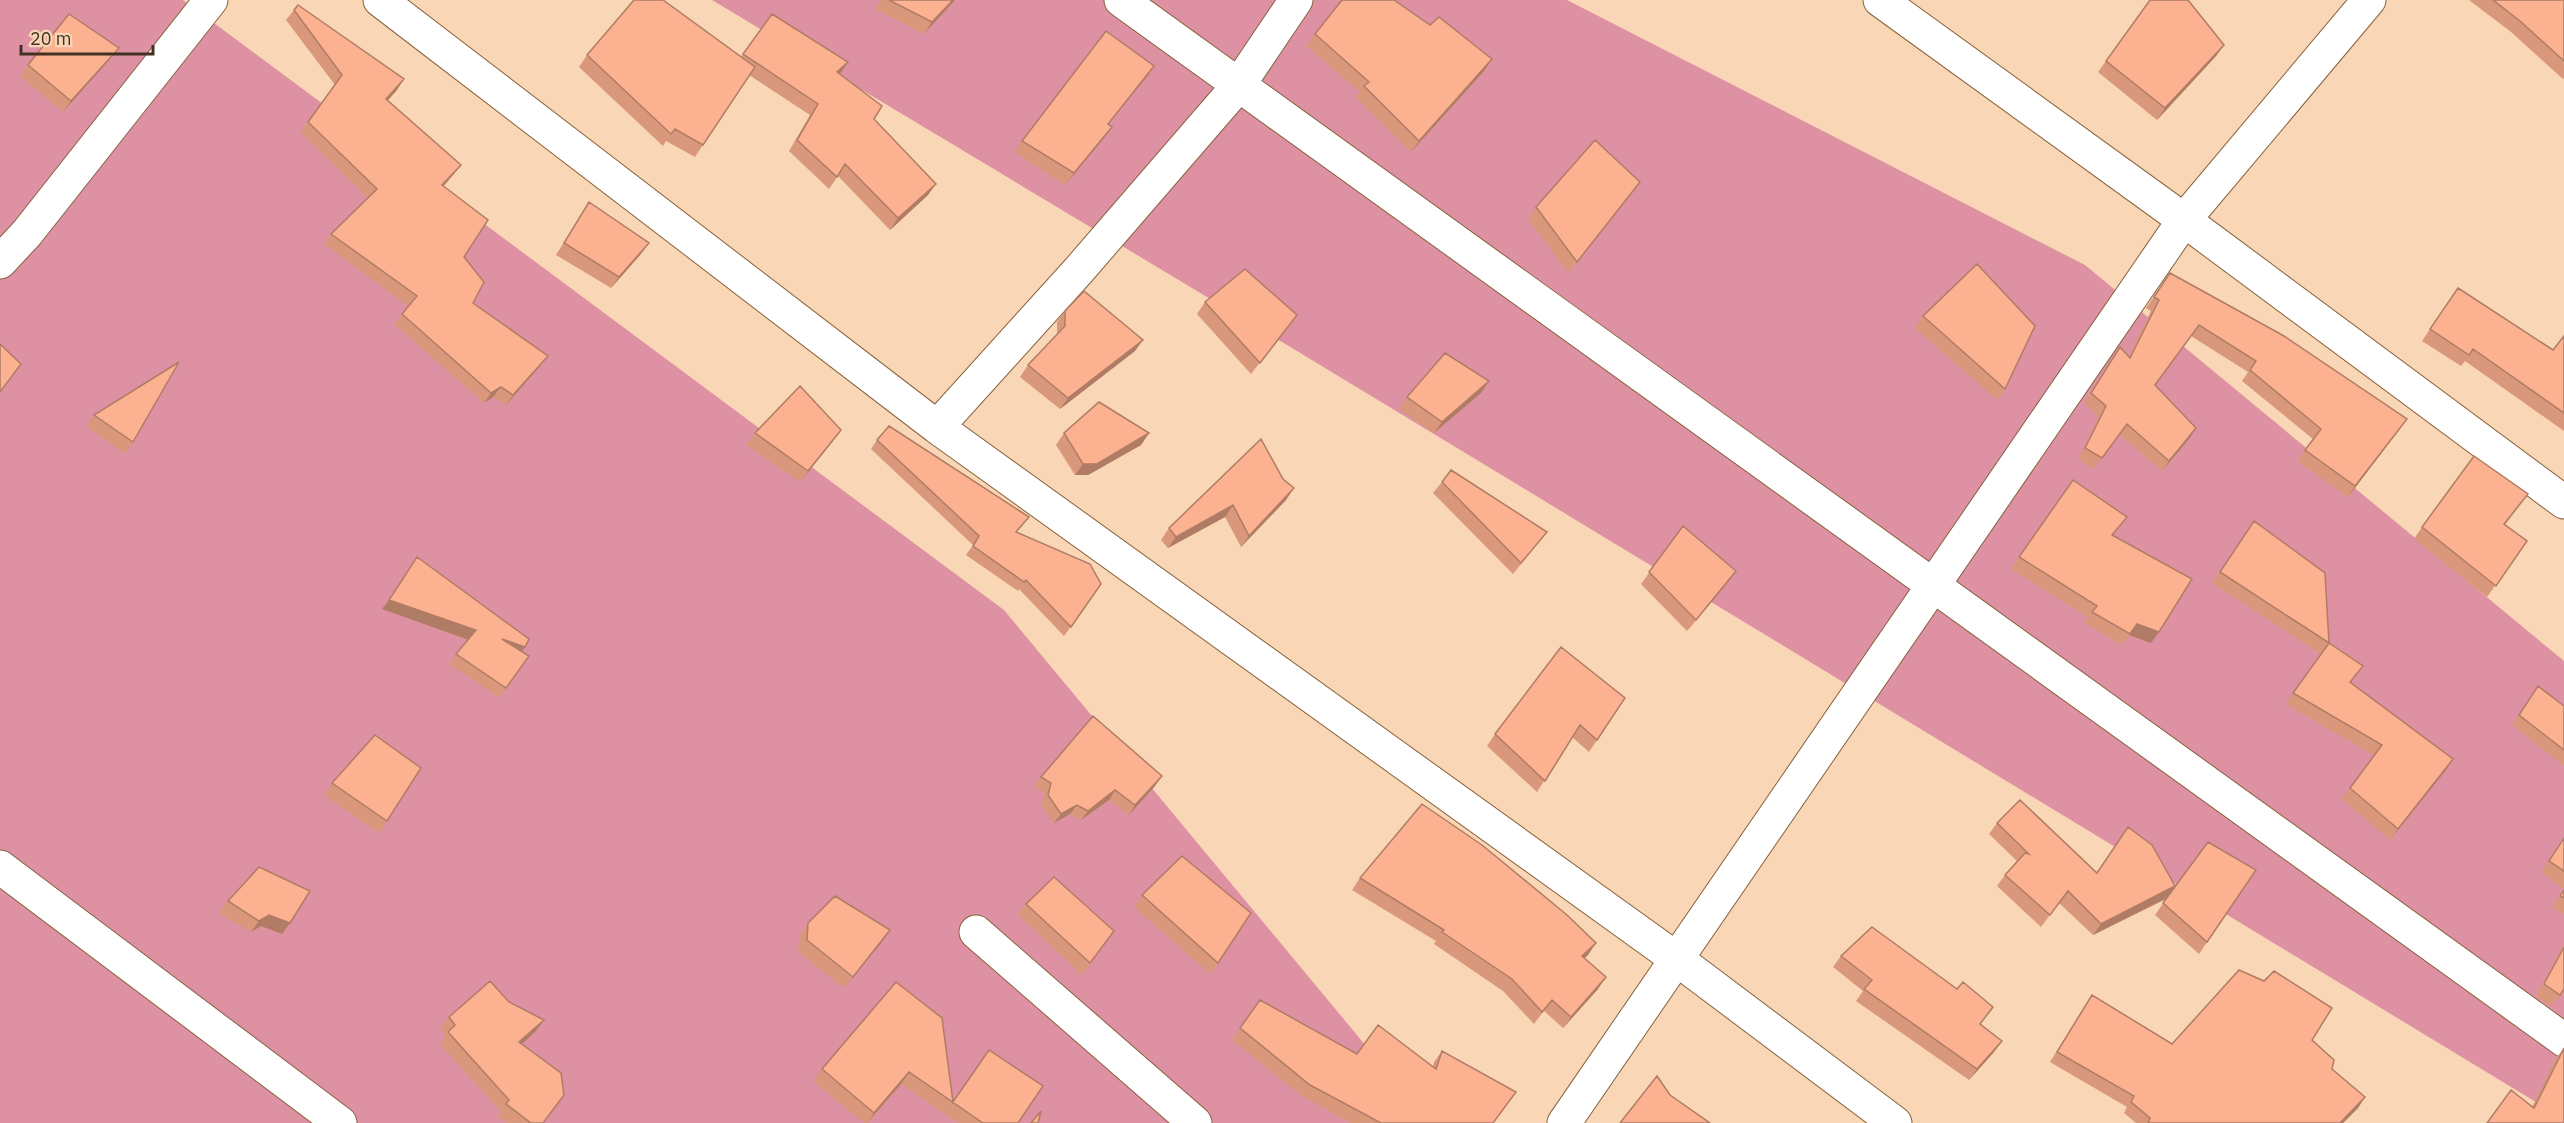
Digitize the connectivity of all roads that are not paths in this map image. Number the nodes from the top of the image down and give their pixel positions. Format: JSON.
{"nodes":[{"id":1,"x":211,"y":0,"type":"edge"},
{"id":2,"x":380,"y":0,"type":"edge"},
{"id":3,"x":1121,"y":0,"type":"edge"},
{"id":4,"x":1296,"y":0,"type":"edge"},
{"id":5,"x":1880,"y":0,"type":"edge"},
{"id":6,"x":2369,"y":0,"type":"edge"},
{"id":7,"x":1238,"y":86,"type":"junction"},
{"id":8,"x":2184,"y":220,"type":"junction"},
{"id":9,"x":0,"y":262,"type":"edge"},
{"id":10,"x":937,"y":427,"type":"junction"},
{"id":11,"x":2564,"y":502,"type":"edge"},
{"id":12,"x":1933,"y":586,"type":"junction"},
{"id":13,"x":0,"y":867,"type":"edge"},
{"id":14,"x":976,"y":932,"type":"dead end"},
{"id":15,"x":1678,"y":960,"type":"junction"},
{"id":16,"x":2564,"y":1040,"type":"edge"},
{"id":17,"x":318,"y":1117,"type":"edge"},
{"id":18,"x":1195,"y":1123,"type":"edge"},
{"id":19,"x":1564,"y":1123,"type":"edge"},
{"id":20,"x":1895,"y":1123,"type":"edge"}],
"edges":[{"from":1,"to":9,"type":"street"},
{"from":2,"to":10,"type":"street"},
{"from":3,"to":7,"type":"street"},
{"from":4,"to":7,"type":"street"},
{"from":5,"to":8,"type":"street"},
{"from":6,"to":8,"type":"street"},
{"from":7,"to":10,"type":"street"},
{"from":7,"to":12,"type":"street"},
{"from":8,"to":11,"type":"street"},
{"from":8,"to":12,"type":"street"},
{"from":10,"to":15,"type":"street"},
{"from":12,"to":15,"type":"street"},
{"from":12,"to":16,"type":"street"},
{"from":13,"to":17,"type":"street"},
{"from":14,"to":18,"type":"street"},
{"from":15,"to":19,"type":"street"},
{"from":15,"to":20,"type":"street"}]}
